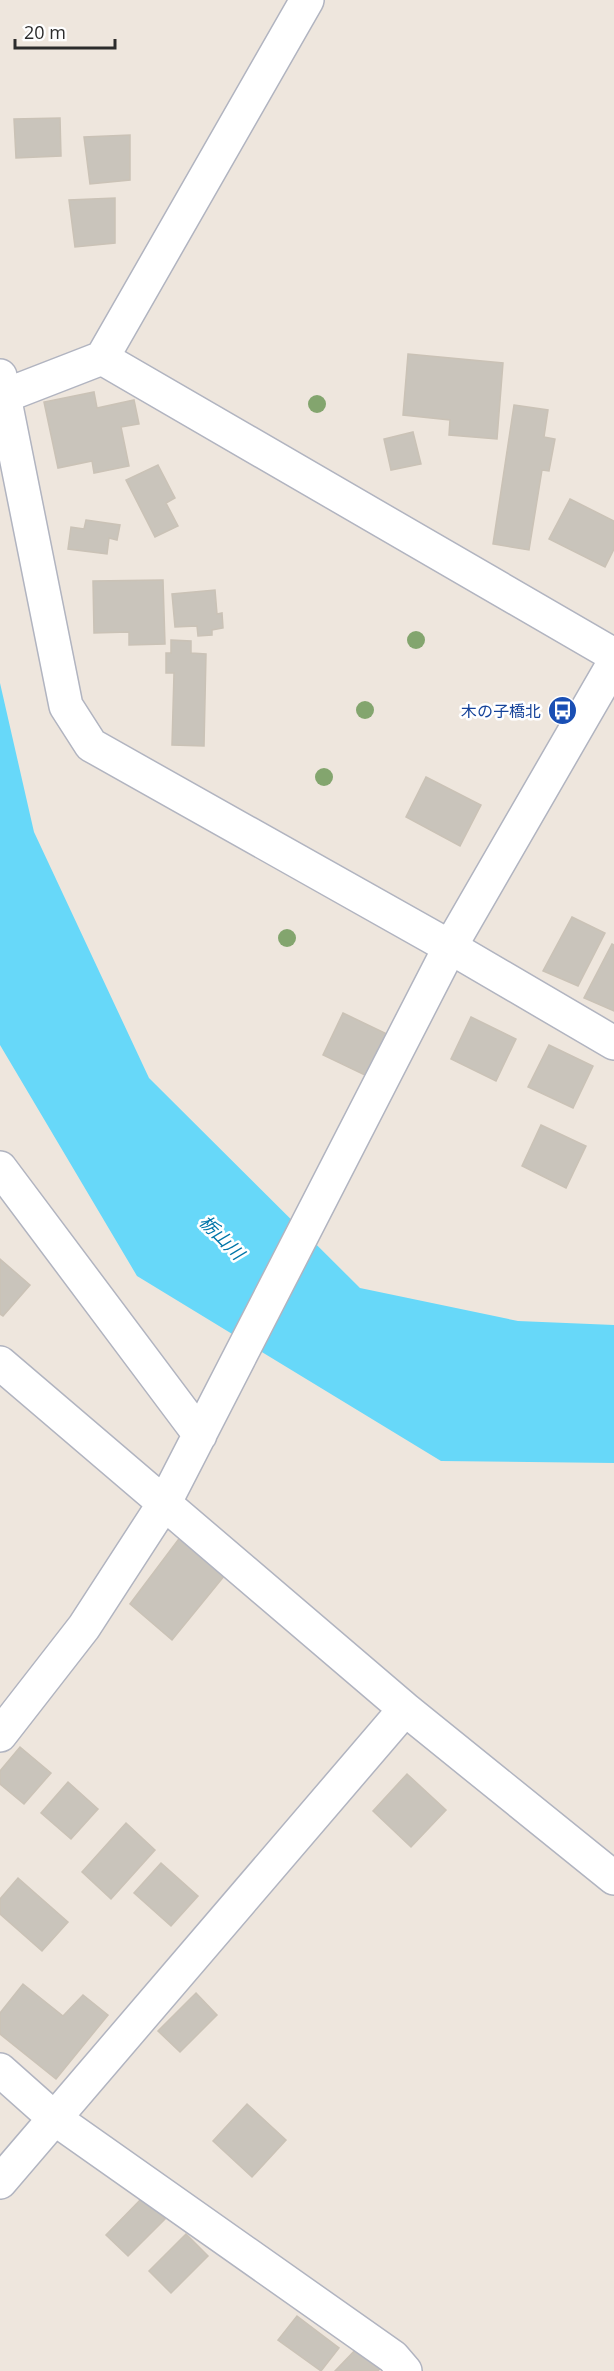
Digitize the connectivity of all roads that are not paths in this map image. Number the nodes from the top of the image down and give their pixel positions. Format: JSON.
{"nodes":[{"id":1,"x":307,"y":0,"type":"edge"},
{"id":2,"x":102,"y":358,"type":"junction"},
{"id":3,"x":2,"y":386,"type":"edge"},
{"id":4,"x":614,"y":655,"type":"edge"},
{"id":5,"x":614,"y":663,"type":"edge"},
{"id":6,"x":450,"y":947,"type":"junction"},
{"id":7,"x":614,"y":1043,"type":"edge"},
{"id":8,"x":0,"y":1168,"type":"edge"},
{"id":9,"x":0,"y":1363,"type":"edge"},
{"id":10,"x":200,"y":1435,"type":"junction"},
{"id":11,"x":165,"y":1502,"type":"junction"},
{"id":12,"x":405,"y":1709,"type":"junction"},
{"id":13,"x":0,"y":1735,"type":"edge"},
{"id":14,"x":614,"y":1878,"type":"edge"},
{"id":15,"x":0,"y":2070,"type":"edge"},
{"id":16,"x":54,"y":2118,"type":"junction"},
{"id":17,"x":0,"y":2182,"type":"edge"},
{"id":18,"x":405,"y":2371,"type":"edge"}],
"edges":[{"from":1,"to":2,"type":"street"},
{"from":2,"to":3,"type":"street"},
{"from":2,"to":4,"type":"street"},
{"from":3,"to":6,"type":"street"},
{"from":5,"to":6,"type":"street"},
{"from":6,"to":7,"type":"street"},
{"from":6,"to":10,"type":"street"},
{"from":8,"to":10,"type":"street"},
{"from":9,"to":11,"type":"street"},
{"from":10,"to":11,"type":"street"},
{"from":11,"to":12,"type":"street"},
{"from":11,"to":13,"type":"street"},
{"from":12,"to":14,"type":"street"},
{"from":12,"to":16,"type":"street"},
{"from":15,"to":16,"type":"street"},
{"from":16,"to":17,"type":"street"},
{"from":16,"to":18,"type":"street"}]}
